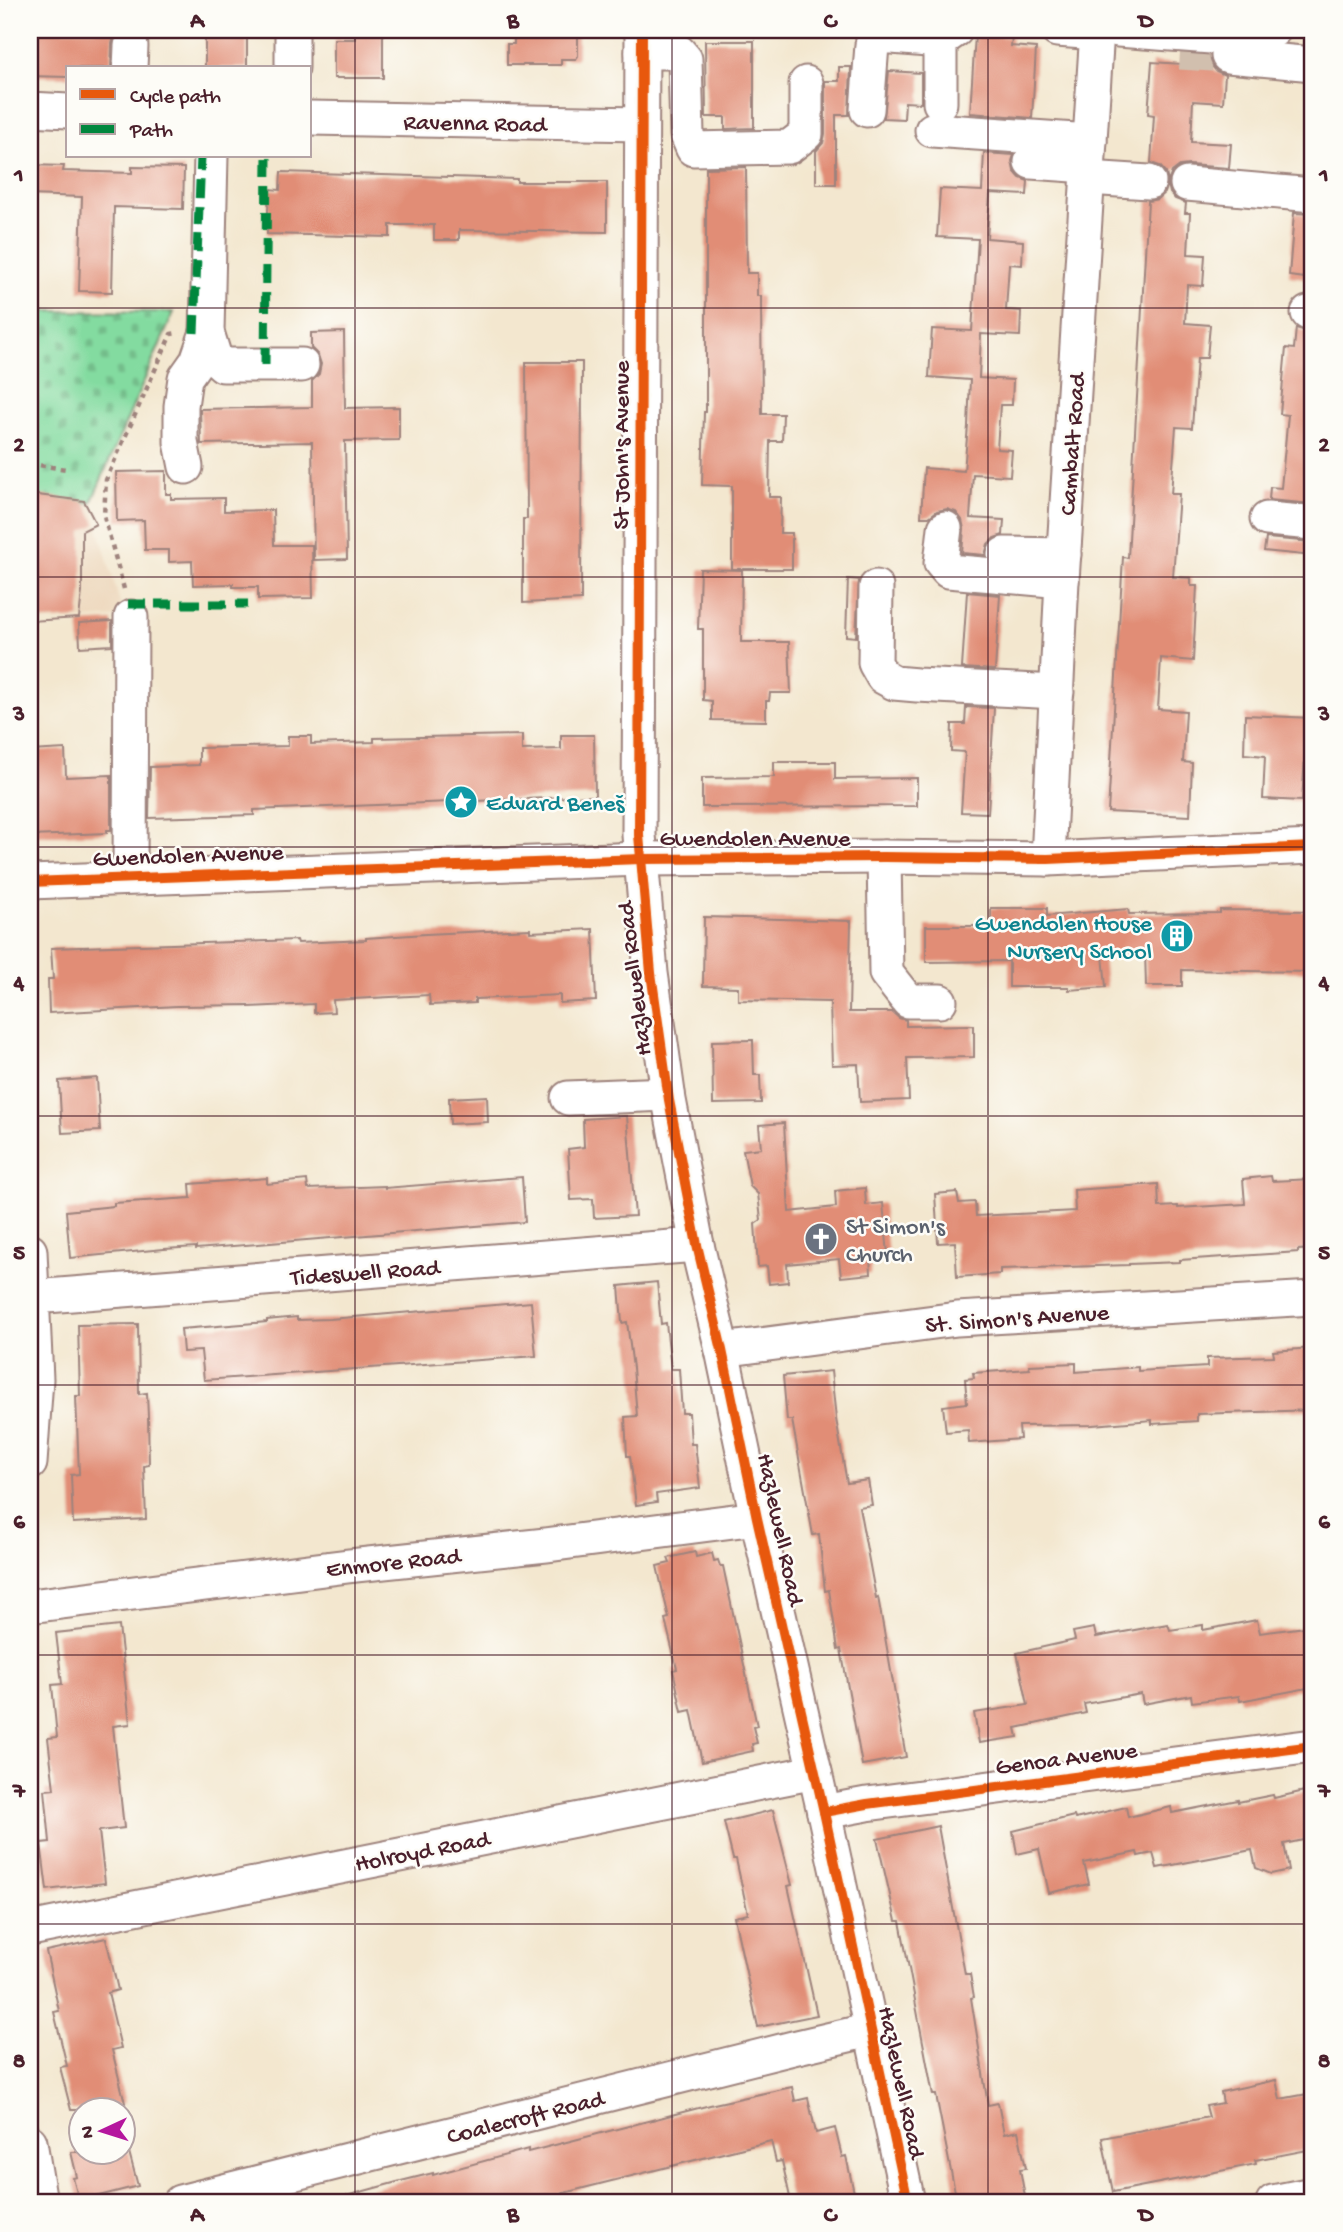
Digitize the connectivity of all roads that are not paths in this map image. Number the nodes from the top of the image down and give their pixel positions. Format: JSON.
{"nodes":[{"id":1,"x":292,"y":30,"type":"edge"},
{"id":2,"x":1057,"y":30,"type":"edge"},
{"id":3,"x":1274,"y":30,"type":"edge"},
{"id":4,"x":948,"y":35,"type":"edge"},
{"id":5,"x":1102,"y":35,"type":"edge"},
{"id":6,"x":642,"y":41,"type":"edge"},
{"id":7,"x":1180,"y":53,"type":"tunnel mouth"},
{"id":8,"x":1228,"y":56,"type":"tunnel mouth"},
{"id":9,"x":1313,"y":64,"type":"edge"},
{"id":10,"x":292,"y":66,"type":"edge"},
{"id":11,"x":806,"y":83,"type":"dead end"},
{"id":12,"x":30,"y":109,"type":"edge"},
{"id":13,"x":867,"y":110,"type":"dead end"},
{"id":14,"x":66,"y":111,"type":"edge"},
{"id":15,"x":312,"y":118,"type":"edge"},
{"id":16,"x":641,"y":124,"type":"junction"},
{"id":17,"x":211,"y":158,"type":"edge"},
{"id":18,"x":1031,"y":162,"type":"dead end"},
{"id":19,"x":1089,"y":162,"type":"junction"},
{"id":20,"x":1149,"y":181,"type":"dead end"},
{"id":21,"x":1187,"y":184,"type":"dead end"},
{"id":22,"x":1313,"y":195,"type":"edge"},
{"id":23,"x":207,"y":332,"type":"junction"},
{"id":24,"x":302,"y":365,"type":"dead end"},
{"id":25,"x":186,"y":467,"type":"dead end"},
{"id":26,"x":1267,"y":519,"type":"dead end"},
{"id":27,"x":1313,"y":523,"type":"edge"},
{"id":28,"x":945,"y":528,"type":"dead end"},
{"id":29,"x":1004,"y":554,"type":"dead end"},
{"id":30,"x":1063,"y":568,"type":"junction"},
{"id":31,"x":876,"y":587,"type":"dead end"},
{"id":32,"x":131,"y":617,"type":"road end"},
{"id":33,"x":1057,"y":692,"type":"junction"},
{"id":34,"x":1313,"y":847,"type":"edge"},
{"id":35,"x":884,"y":857,"type":"junction"},
{"id":36,"x":641,"y":859,"type":"junction"},
{"id":37,"x":1048,"y":859,"type":"junction"},
{"id":38,"x":130,"y":877,"type":"junction"},
{"id":39,"x":30,"y":882,"type":"edge"},
{"id":40,"x":940,"y":1001,"type":"dead end"},
{"id":41,"x":668,"y":1094,"type":"junction"},
{"id":42,"x":568,"y":1098,"type":"dead end"},
{"id":43,"x":697,"y":1245,"type":"junction"},
{"id":44,"x":30,"y":1251,"type":"edge"},
{"id":45,"x":34,"y":1297,"type":"junction"},
{"id":46,"x":1313,"y":1298,"type":"edge"},
{"id":47,"x":722,"y":1350,"type":"junction"},
{"id":48,"x":30,"y":1463,"type":"edge"},
{"id":49,"x":757,"y":1518,"type":"junction"},
{"id":50,"x":30,"y":1606,"type":"edge"},
{"id":51,"x":1313,"y":1746,"type":"edge"},
{"id":52,"x":815,"y":1772,"type":"junction"},
{"id":53,"x":824,"y":1812,"type":"junction"},
{"id":54,"x":30,"y":1929,"type":"edge"},
{"id":55,"x":870,"y":2030,"type":"junction"},
{"id":56,"x":30,"y":2142,"type":"edge"},
{"id":57,"x":1313,"y":2194,"type":"edge"},
{"id":58,"x":40,"y":2202,"type":"edge"},
{"id":59,"x":180,"y":2202,"type":"edge"},
{"id":60,"x":908,"y":2202,"type":"edge"},
{"id":61,"x":1273,"y":2202,"type":"edge"}],
"edges":[{"from":1,"to":10,"type":"street"},
{"from":2,"to":5,"type":"street"},
{"from":3,"to":5,"type":"street"},
{"from":4,"to":13,"type":"street"},
{"from":4,"to":19,"type":"street"},
{"from":5,"to":7,"type":"street"},
{"from":5,"to":19,"type":"street","name":"Cambalt Road"},
{"from":6,"to":11,"type":"street"},
{"from":6,"to":16,"type":"street","name":"St John's Avenue"},
{"from":8,"to":9,"type":"street"},
{"from":12,"to":14,"type":"street"},
{"from":15,"to":16,"type":"street","name":"Ravenna Road"},
{"from":16,"to":36,"type":"street","name":"St John's Avenue"},
{"from":17,"to":23,"type":"street"},
{"from":18,"to":19,"type":"street"},
{"from":19,"to":20,"type":"street"},
{"from":19,"to":30,"type":"street","name":"Cambalt Road"},
{"from":21,"to":22,"type":"street"},
{"from":23,"to":24,"type":"street"},
{"from":23,"to":25,"type":"street"},
{"from":26,"to":27,"type":"street"},
{"from":28,"to":30,"type":"street"},
{"from":29,"to":30,"type":"street"},
{"from":30,"to":33,"type":"street","name":"Cambalt Road"},
{"from":31,"to":33,"type":"street"},
{"from":32,"to":38,"type":"street"},
{"from":33,"to":37,"type":"street","name":"Cambalt Road"},
{"from":34,"to":37,"type":"street","name":"Gwendolen Avenue"},
{"from":35,"to":36,"type":"street","name":"Gwendolen Avenue"},
{"from":35,"to":37,"type":"street","name":"Gwendolen Avenue"},
{"from":35,"to":40,"type":"street"},
{"from":36,"to":38,"type":"street","name":"Gwendolen Avenue"},
{"from":36,"to":41,"type":"street","name":"Hazlewell Road"},
{"from":38,"to":39,"type":"street","name":"Gwendolen Avenue"},
{"from":41,"to":42,"type":"street"},
{"from":41,"to":43,"type":"street","name":"Hazlewell Road"},
{"from":43,"to":45,"type":"street","name":"Tideswell Road"},
{"from":43,"to":47,"type":"street","name":"Hazlewell Road"},
{"from":44,"to":45,"type":"street"},
{"from":45,"to":48,"type":"street"},
{"from":46,"to":47,"type":"street","name":"St. Simon's Avenue"},
{"from":47,"to":49,"type":"street","name":"Hazlewell Road"},
{"from":49,"to":50,"type":"street","name":"Enmore Road"},
{"from":49,"to":52,"type":"street","name":"Hazlewell Road"},
{"from":51,"to":53,"type":"street","name":"Genoa Avenue"},
{"from":52,"to":53,"type":"street","name":"Hazlewell Road"},
{"from":52,"to":54,"type":"street","name":"Holroyd Road"},
{"from":53,"to":55,"type":"street","name":"Hazlewell Road"},
{"from":55,"to":59,"type":"street","name":"Coalecroft Road"},
{"from":55,"to":60,"type":"street","name":"Hazlewell Road"},
{"from":56,"to":58,"type":"street"},
{"from":57,"to":61,"type":"street"}]}
